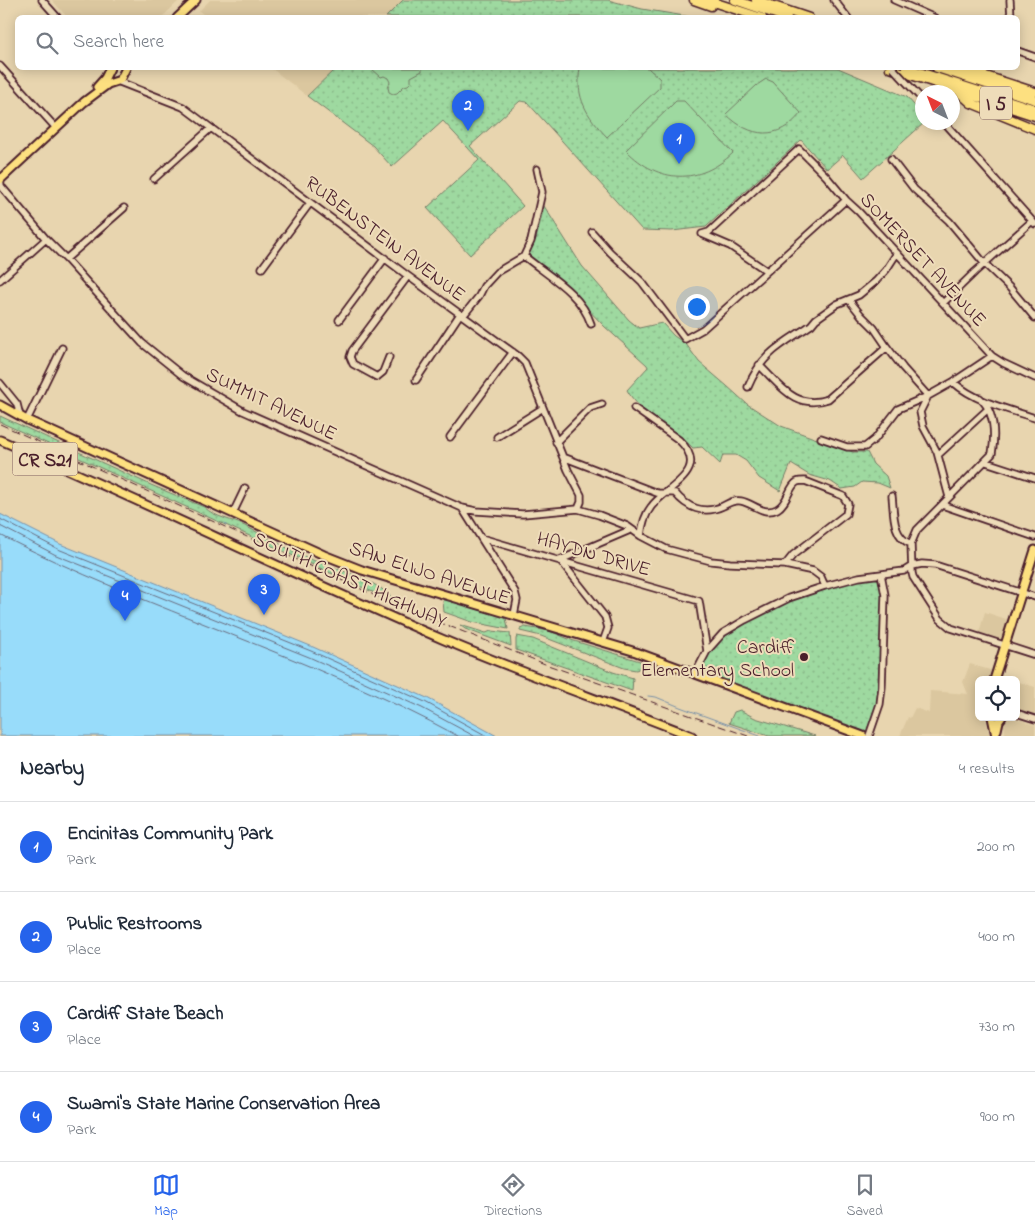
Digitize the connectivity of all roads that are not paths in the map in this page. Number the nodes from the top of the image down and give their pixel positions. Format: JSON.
{"nodes":[{"id":1,"x":42,"y":0,"type":"edge"},
{"id":2,"x":196,"y":0,"type":"edge"},
{"id":3,"x":694,"y":0,"type":"edge"},
{"id":4,"x":707,"y":0,"type":"edge"},
{"id":5,"x":735,"y":0,"type":"edge"},
{"id":6,"x":756,"y":0,"type":"edge"},
{"id":7,"x":834,"y":0,"type":"edge"},
{"id":8,"x":840,"y":0,"type":"edge"},
{"id":9,"x":894,"y":0,"type":"edge"},
{"id":10,"x":1010,"y":0,"type":"edge"},
{"id":11,"x":843,"y":10,"type":"junction"},
{"id":12,"x":55,"y":15,"type":"edge"},
{"id":13,"x":180,"y":15,"type":"edge"},
{"id":14,"x":736,"y":15,"type":"edge"},
{"id":15,"x":753,"y":15,"type":"edge"},
{"id":16,"x":778,"y":15,"type":"edge"},
{"id":17,"x":800,"y":15,"type":"edge"},
{"id":18,"x":847,"y":15,"type":"edge"},
{"id":19,"x":928,"y":15,"type":"edge"},
{"id":20,"x":1011,"y":15,"type":"edge"},
{"id":21,"x":1020,"y":52,"type":"edge"},
{"id":22,"x":1035,"y":57,"type":"edge"},
{"id":23,"x":0,"y":66,"type":"edge"},
{"id":24,"x":107,"y":70,"type":"edge"},
{"id":25,"x":123,"y":70,"type":"edge"},
{"id":26,"x":894,"y":70,"type":"edge"},
{"id":27,"x":898,"y":70,"type":"edge"},
{"id":28,"x":913,"y":70,"type":"edge"},
{"id":29,"x":943,"y":70,"type":"edge"},
{"id":30,"x":968,"y":70,"type":"edge"},
{"id":31,"x":115,"y":81,"type":"junction"},
{"id":32,"x":941,"y":85,"type":"edge"},
{"id":33,"x":140,"y":90,"type":"junction"},
{"id":34,"x":1035,"y":90,"type":"edge"},
{"id":35,"x":960,"y":91,"type":"edge"},
{"id":36,"x":915,"y":92,"type":"edge"},
{"id":37,"x":960,"y":93,"type":"edge"},
{"id":38,"x":1035,"y":100,"type":"edge"},
{"id":39,"x":84,"y":102,"type":"junction"},
{"id":40,"x":1035,"y":109,"type":"edge"},
{"id":41,"x":1035,"y":116,"type":"edge"},
{"id":42,"x":56,"y":128,"type":"junction"},
{"id":43,"x":211,"y":128,"type":"junction"},
{"id":44,"x":1035,"y":129,"type":"edge"},
{"id":45,"x":951,"y":130,"type":"edge"},
{"id":46,"x":891,"y":159,"type":"dead end"},
{"id":47,"x":537,"y":169,"type":"dead end"},
{"id":48,"x":0,"y":178,"type":"edge"},
{"id":49,"x":154,"y":179,"type":"dead end"},
{"id":50,"x":846,"y":200,"type":"junction"},
{"id":51,"x":310,"y":203,"type":"junction"},
{"id":52,"x":124,"y":208,"type":"dead end"},
{"id":53,"x":1034,"y":222,"type":"edge"},
{"id":54,"x":592,"y":232,"type":"dead end"},
{"id":55,"x":46,"y":239,"type":"junction"},
{"id":56,"x":898,"y":253,"type":"junction"},
{"id":57,"x":524,"y":256,"type":"junction"},
{"id":58,"x":385,"y":258,"type":"junction"},
{"id":59,"x":66,"y":259,"type":"junction"},
{"id":60,"x":984,"y":263,"type":"junction"},
{"id":61,"x":262,"y":268,"type":"dead end"},
{"id":62,"x":767,"y":271,"type":"junction"},
{"id":63,"x":408,"y":276,"type":"junction"},
{"id":64,"x":0,"y":280,"type":"edge"},
{"id":65,"x":849,"y":300,"type":"junction"},
{"id":66,"x":944,"y":302,"type":"junction"},
{"id":67,"x":462,"y":315,"type":"junction"},
{"id":68,"x":1035,"y":318,"type":"edge"},
{"id":69,"x":339,"y":320,"type":"dead end"},
{"id":70,"x":591,"y":324,"type":"dead end"},
{"id":71,"x":62,"y":348,"type":"dead end"},
{"id":72,"x":887,"y":348,"type":"junction"},
{"id":73,"x":513,"y":352,"type":"junction"},
{"id":74,"x":992,"y":356,"type":"junction"},
{"id":75,"x":389,"y":357,"type":"dead end"},
{"id":76,"x":759,"y":365,"type":"junction"},
{"id":77,"x":1035,"y":378,"type":"edge"},
{"id":78,"x":416,"y":380,"type":"dead end"},
{"id":79,"x":953,"y":382,"type":"junction"},
{"id":80,"x":0,"y":383,"type":"edge"},
{"id":81,"x":748,"y":387,"type":"dead end"},
{"id":82,"x":928,"y":396,"type":"junction"},
{"id":83,"x":980,"y":398,"type":"junction"},
{"id":84,"x":602,"y":404,"type":"dead end"},
{"id":85,"x":0,"y":405,"type":"edge"},
{"id":86,"x":542,"y":408,"type":"junction"},
{"id":87,"x":634,"y":408,"type":"dead end"},
{"id":88,"x":988,"y":409,"type":"junction"},
{"id":89,"x":24,"y":418,"type":"junction"},
{"id":90,"x":1035,"y":418,"type":"edge"},
{"id":91,"x":497,"y":436,"type":"dead end"},
{"id":92,"x":450,"y":438,"type":"dead end"},
{"id":93,"x":821,"y":438,"type":"dead end"},
{"id":94,"x":0,"y":440,"type":"edge"},
{"id":95,"x":556,"y":442,"type":"junction"},
{"id":96,"x":938,"y":455,"type":"junction"},
{"id":97,"x":563,"y":457,"type":"junction"},
{"id":98,"x":986,"y":462,"type":"junction"},
{"id":99,"x":1035,"y":478,"type":"edge"},
{"id":100,"x":245,"y":488,"type":"dead end"},
{"id":101,"x":664,"y":495,"type":"junction"},
{"id":102,"x":892,"y":496,"type":"dead end"},
{"id":103,"x":949,"y":497,"type":"junction"},
{"id":104,"x":942,"y":505,"type":"junction"},
{"id":105,"x":462,"y":508,"type":"junction"},
{"id":106,"x":578,"y":509,"type":"junction"},
{"id":107,"x":233,"y":513,"type":"junction"},
{"id":108,"x":630,"y":530,"type":"junction"},
{"id":109,"x":641,"y":536,"type":"junction"},
{"id":110,"x":1035,"y":537,"type":"edge"},
{"id":111,"x":481,"y":538,"type":"junction"},
{"id":112,"x":911,"y":544,"type":"junction"},
{"id":113,"x":1035,"y":550,"type":"edge"},
{"id":114,"x":560,"y":560,"type":"junction"},
{"id":115,"x":785,"y":565,"type":"junction"},
{"id":116,"x":912,"y":566,"type":"junction"},
{"id":117,"x":881,"y":574,"type":"junction"},
{"id":118,"x":825,"y":586,"type":"junction"},
{"id":119,"x":1021,"y":592,"type":"junction"},
{"id":120,"x":1035,"y":597,"type":"edge"},
{"id":121,"x":514,"y":616,"type":"junction"},
{"id":122,"x":603,"y":642,"type":"junction"},
{"id":123,"x":1005,"y":646,"type":"junction"},
{"id":124,"x":707,"y":650,"type":"junction"},
{"id":125,"x":1035,"y":655,"type":"edge"},
{"id":126,"x":695,"y":674,"type":"junction"},
{"id":127,"x":995,"y":676,"type":"edge"},
{"id":128,"x":1020,"y":714,"type":"edge"},
{"id":129,"x":1035,"y":719,"type":"edge"},
{"id":130,"x":993,"y":721,"type":"edge"},
{"id":131,"x":999,"y":721,"type":"edge"},
{"id":132,"x":996,"y":734,"type":"edge"},
{"id":133,"x":692,"y":736,"type":"edge"},
{"id":134,"x":863,"y":736,"type":"edge"},
{"id":135,"x":869,"y":736,"type":"edge"}],
"edges":[{"from":1,"to":12,"type":"street"},
{"from":2,"to":13,"type":"main road"},
{"from":3,"to":14,"type":"highway"},
{"from":4,"to":15,"type":"highway"},
{"from":5,"to":16,"type":"highway"},
{"from":6,"to":17,"type":"highway"},
{"from":7,"to":11,"type":"street"},
{"from":8,"to":11,"type":"street"},
{"from":9,"to":19,"type":"street"},
{"from":10,"to":20,"type":"street"},
{"from":11,"to":18,"type":"street"},
{"from":21,"to":22,"type":"street"},
{"from":23,"to":42,"type":"street"},
{"from":24,"to":31,"type":"main road"},
{"from":24,"to":39,"type":"main road"},
{"from":25,"to":31,"type":"main road"},
{"from":25,"to":33,"type":"street","name":"RUBENSTEIN AVENUE"},
{"from":26,"to":36,"type":"street","bridge":true},
{"from":27,"to":32,"type":"highway","number":"I 5"},
{"from":28,"to":40,"type":"highway"},
{"from":29,"to":38,"type":"highway"},
{"from":30,"to":34,"type":"highway","number":"I 5"},
{"from":31,"to":33,"type":"street","name":"RUBENSTEIN AVENUE"},
{"from":31,"to":39,"type":"main road"},
{"from":33,"to":43,"type":"street","name":"RUBENSTEIN AVENUE"},
{"from":35,"to":41,"type":"highway","number":"I 5"},
{"from":37,"to":44,"type":"highway"},
{"from":39,"to":42,"type":"main road"},
{"from":42,"to":48,"type":"main road"},
{"from":43,"to":49,"type":"street"},
{"from":43,"to":51,"type":"street","name":"RUBENSTEIN AVENUE"},
{"from":45,"to":53,"type":"street"},
{"from":46,"to":60,"type":"street"},
{"from":47,"to":57,"type":"street"},
{"from":48,"to":55,"type":"street","name":"SUMMIT AVENUE"},
{"from":50,"to":56,"type":"street","name":"SOMERSET AVENUE"},
{"from":50,"to":62,"type":"street"},
{"from":50,"to":62,"type":"street","name":"SOMERSET AVENUE"},
{"from":51,"to":58,"type":"street","name":"RUBENSTEIN AVENUE"},
{"from":51,"to":61,"type":"street"},
{"from":52,"to":59,"type":"street"},
{"from":53,"to":60,"type":"street"},
{"from":54,"to":62,"type":"street"},
{"from":55,"to":59,"type":"street","name":"SUMMIT AVENUE"},
{"from":55,"to":64,"type":"street"},
{"from":56,"to":65,"type":"street"},
{"from":56,"to":66,"type":"street","name":"SOMERSET AVENUE"},
{"from":57,"to":67,"type":"street"},
{"from":57,"to":70,"type":"street"},
{"from":58,"to":63,"type":"street","name":"RUBENSTEIN AVENUE"},
{"from":58,"to":69,"type":"street"},
{"from":59,"to":105,"type":"street","name":"SUMMIT AVENUE"},
{"from":60,"to":66,"type":"street"},
{"from":60,"to":68,"type":"street"},
{"from":63,"to":67,"type":"street","name":"RUBENSTEIN AVENUE"},
{"from":63,"to":75,"type":"street"},
{"from":65,"to":72,"type":"street"},
{"from":65,"to":76,"type":"street"},
{"from":66,"to":74,"type":"street","name":"SOMERSET AVENUE"},
{"from":67,"to":73,"type":"street","name":"RUBENSTEIN AVENUE"},
{"from":67,"to":78,"type":"street"},
{"from":71,"to":89,"type":"street"},
{"from":72,"to":76,"type":"street"},
{"from":72,"to":82,"type":"street"},
{"from":73,"to":86,"type":"street","name":"RUBENSTEIN AVENUE"},
{"from":73,"to":92,"type":"street"},
{"from":74,"to":77,"type":"street","name":"SOMERSET AVENUE"},
{"from":74,"to":79,"type":"street"},
{"from":76,"to":81,"type":"street"},
{"from":79,"to":82,"type":"street"},
{"from":79,"to":83,"type":"street"},
{"from":80,"to":89,"type":"street"},
{"from":82,"to":93,"type":"street"},
{"from":82,"to":96,"type":"street"},
{"from":83,"to":88,"type":"street"},
{"from":83,"to":90,"type":"street"},
{"from":84,"to":95,"type":"street"},
{"from":85,"to":89,"type":"main road","name":"SAN ELIJO AVENUE"},
{"from":86,"to":91,"type":"street"},
{"from":86,"to":95,"type":"street","name":"RUBENSTEIN AVENUE"},
{"from":87,"to":101,"type":"street"},
{"from":88,"to":96,"type":"street"},
{"from":88,"to":98,"type":"street"},
{"from":89,"to":107,"type":"main road","name":"SAN ELIJO AVENUE"},
{"from":94,"to":133,"type":"main road","name":"SOUTH COAST HIGHWAY","number":"CR S21"},
{"from":95,"to":97,"type":"street","name":"RUBENSTEIN AVENUE"},
{"from":96,"to":103,"type":"street"},
{"from":97,"to":101,"type":"street"},
{"from":97,"to":106,"type":"street","name":"RUBENSTEIN AVENUE"},
{"from":98,"to":99,"type":"street"},
{"from":98,"to":103,"type":"street"},
{"from":100,"to":107,"type":"street"},
{"from":101,"to":109,"type":"street"},
{"from":101,"to":115,"type":"street"},
{"from":102,"to":112,"type":"street"},
{"from":103,"to":104,"type":"street"},
{"from":104,"to":110,"type":"street"},
{"from":104,"to":112,"type":"street"},
{"from":105,"to":106,"type":"street","name":"SUMMIT AVENUE"},
{"from":105,"to":111,"type":"street"},
{"from":106,"to":108,"type":"street"},
{"from":107,"to":121,"type":"main road","name":"SAN ELIJO AVENUE"},
{"from":108,"to":109,"type":"street"},
{"from":108,"to":114,"type":"street"},
{"from":109,"to":115,"type":"street"},
{"from":111,"to":114,"type":"street","name":"HAYDN DRIVE"},
{"from":111,"to":121,"type":"street"},
{"from":112,"to":116,"type":"street"},
{"from":113,"to":119,"type":"main road"},
{"from":114,"to":122,"type":"street"},
{"from":114,"to":124,"type":"street","name":"HAYDN DRIVE"},
{"from":115,"to":118,"type":"street"},
{"from":116,"to":117,"type":"street"},
{"from":116,"to":119,"type":"street"},
{"from":116,"to":123,"type":"street"},
{"from":117,"to":118,"type":"street"},
{"from":117,"to":135,"type":"street"},
{"from":118,"to":124,"type":"street"},
{"from":119,"to":120,"type":"street"},
{"from":119,"to":123,"type":"main road"},
{"from":121,"to":122,"type":"main road","name":"SAN ELIJO AVENUE"},
{"from":122,"to":126,"type":"main road","name":"SAN ELIJO AVENUE"},
{"from":123,"to":125,"type":"street"},
{"from":123,"to":127,"type":"main road"},
{"from":124,"to":126,"type":"street"},
{"from":126,"to":134,"type":"main road","name":"SAN ELIJO AVENUE"},
{"from":128,"to":129,"type":"street"},
{"from":130,"to":132,"type":"main road"},
{"from":131,"to":132,"type":"main road"}]}
